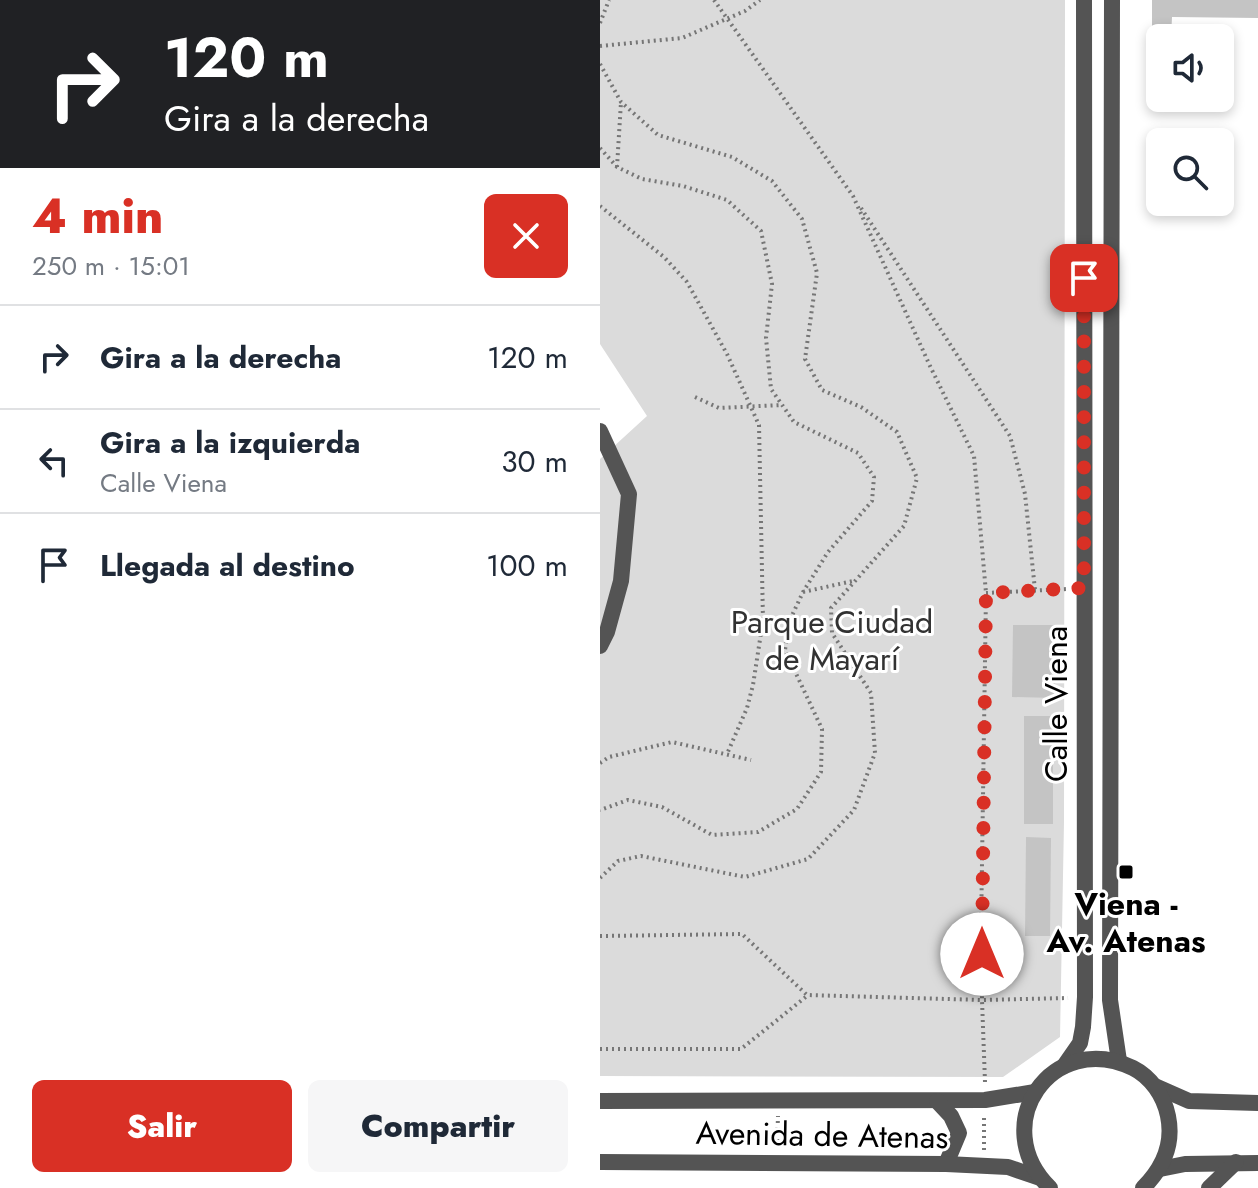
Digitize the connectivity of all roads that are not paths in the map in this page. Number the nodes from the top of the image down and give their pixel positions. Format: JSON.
{"nodes":[{"id":1,"x":1084,"y":0,"type":"edge"},
{"id":2,"x":1112,"y":0,"type":"edge"},
{"id":3,"x":600,"y":431,"type":"edge"},
{"id":4,"x":600,"y":646,"type":"edge"},
{"id":5,"x":1119,"y":1061,"type":"junction"},
{"id":6,"x":1064,"y":1066,"type":"junction"},
{"id":7,"x":1155,"y":1086,"type":"junction"},
{"id":8,"x":1035,"y":1092,"type":"junction"},
{"id":9,"x":600,"y":1101,"type":"edge"},
{"id":10,"x":937,"y":1101,"type":"junction"},
{"id":11,"x":1258,"y":1103,"type":"edge"},
{"id":12,"x":600,"y":1162,"type":"edge"},
{"id":13,"x":1236,"y":1162,"type":"junction"},
{"id":14,"x":1258,"y":1163,"type":"edge"},
{"id":15,"x":946,"y":1164,"type":"junction"},
{"id":16,"x":1154,"y":1180,"type":"edge"},
{"id":17,"x":1045,"y":1183,"type":"edge"},
{"id":18,"x":1209,"y":1188,"type":"edge"}],
"edges":[{"from":1,"to":6,"type":"street","name":"Calle Viena"},
{"from":2,"to":5,"type":"street","name":"Calle Viena"},
{"from":3,"to":4,"type":"street"},
{"from":5,"to":6,"type":"street"},
{"from":5,"to":7,"type":"street"},
{"from":6,"to":8,"type":"street"},
{"from":7,"to":11,"type":"street"},
{"from":7,"to":16,"type":"street"},
{"from":8,"to":10,"type":"street","name":"Avenida de Atenas"},
{"from":8,"to":17,"type":"street"},
{"from":9,"to":10,"type":"street","name":"Avenida de Atenas"},
{"from":10,"to":15,"type":"street"},
{"from":12,"to":15,"type":"street","name":"Avenida de Atenas"},
{"from":13,"to":14,"type":"street"},
{"from":13,"to":16,"type":"street"},
{"from":13,"to":18,"type":"street"},
{"from":15,"to":17,"type":"street","name":"Avenida de Atenas"}]}
